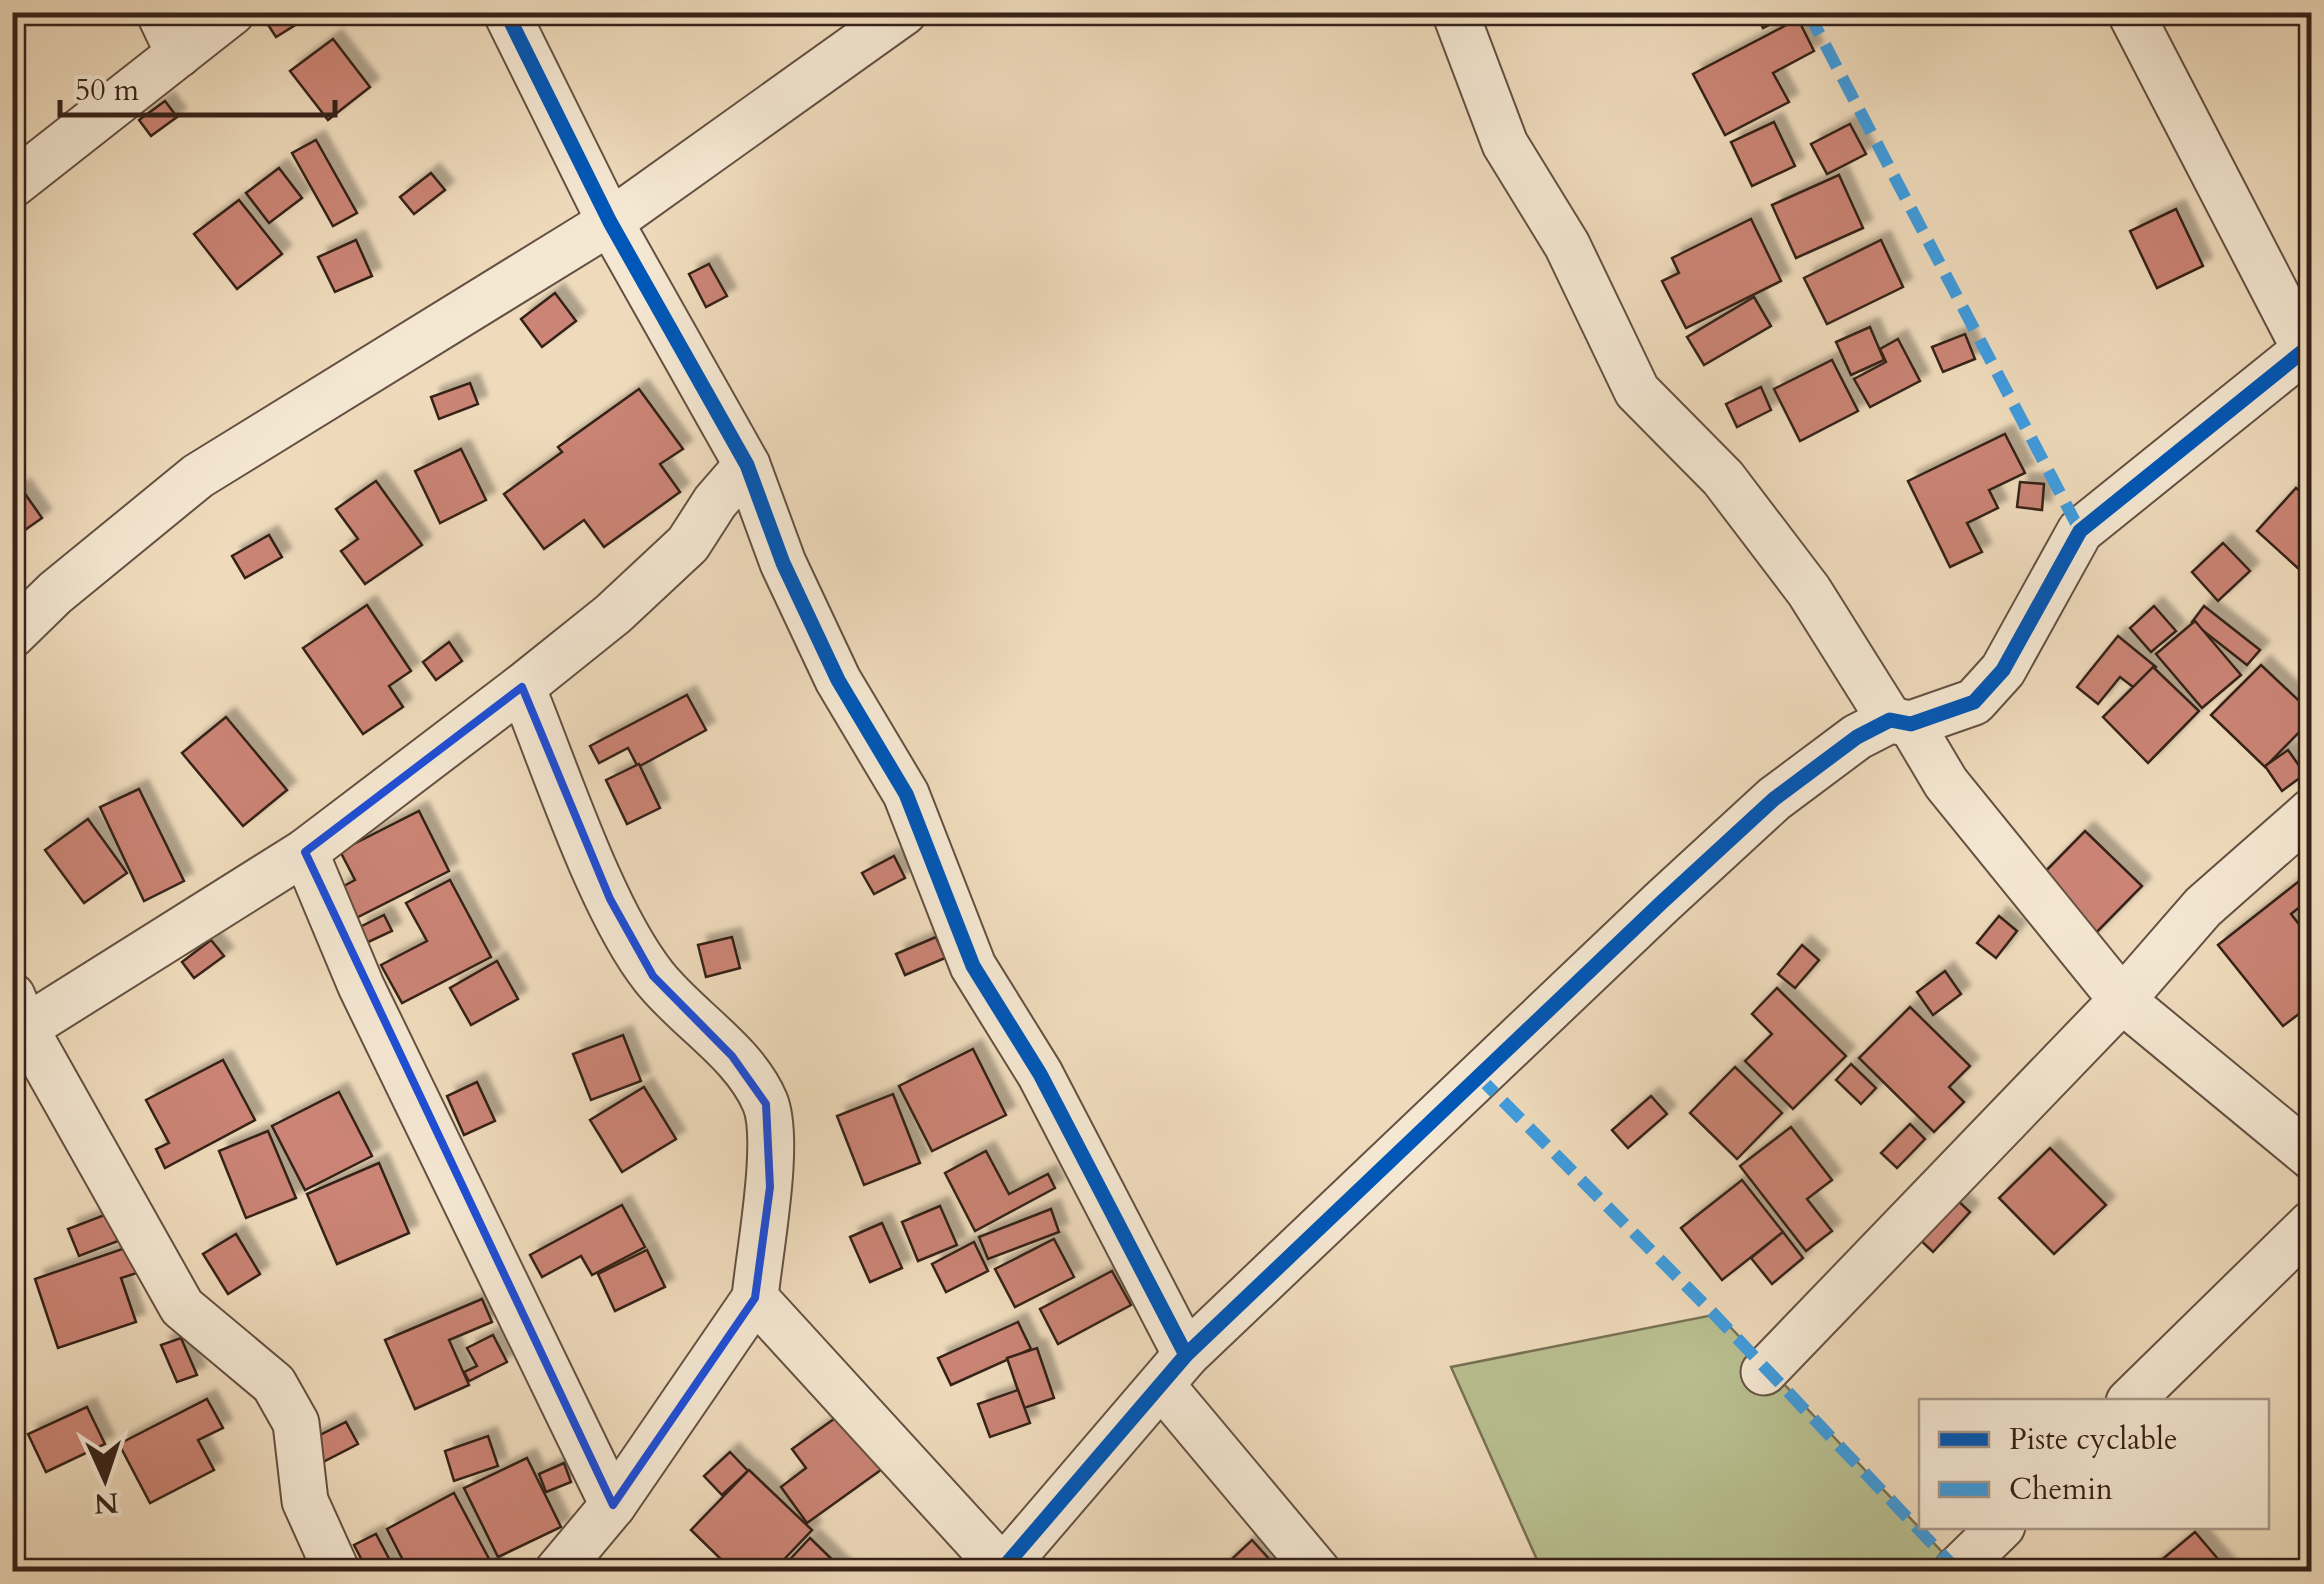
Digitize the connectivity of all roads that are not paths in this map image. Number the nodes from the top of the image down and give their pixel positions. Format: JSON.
{"nodes":[{"id":1,"x":158,"y":12,"type":"edge"},
{"id":2,"x":232,"y":12,"type":"edge"},
{"id":3,"x":506,"y":12,"type":"edge"},
{"id":4,"x":904,"y":12,"type":"edge"},
{"id":5,"x":1455,"y":12,"type":"edge"},
{"id":6,"x":2130,"y":12,"type":"edge"},
{"id":7,"x":180,"y":54,"type":"junction"},
{"id":8,"x":12,"y":186,"type":"edge"},
{"id":9,"x":610,"y":222,"type":"junction"},
{"id":10,"x":2309,"y":353,"type":"edge"},
{"id":11,"x":747,"y":465,"type":"junction"},
{"id":12,"x":12,"y":635,"type":"edge"},
{"id":13,"x":522,"y":688,"type":"junction"},
{"id":14,"x":1900,"y":722,"type":"junction"},
{"id":15,"x":2312,"y":811,"type":"edge"},
{"id":16,"x":305,"y":852,"type":"junction"},
{"id":17,"x":2122,"y":1000,"type":"junction"},
{"id":18,"x":19,"y":1012,"type":"edge"},
{"id":19,"x":2312,"y":1157,"type":"edge"},
{"id":20,"x":2312,"y":1223,"type":"edge"},
{"id":21,"x":755,"y":1298,"type":"junction"},
{"id":22,"x":1175,"y":1371,"type":"junction"},
{"id":23,"x":1764,"y":1372,"type":"dead end"},
{"id":24,"x":2132,"y":1399,"type":"edge"},
{"id":25,"x":613,"y":1505,"type":"junction"},
{"id":26,"x":1999,"y":1529,"type":"edge"},
{"id":27,"x":1002,"y":1570,"type":"edge"},
{"id":28,"x":1958,"y":1570,"type":"edge"},
{"id":29,"x":337,"y":1572,"type":"edge"},
{"id":30,"x":557,"y":1572,"type":"edge"},
{"id":31,"x":1318,"y":1572,"type":"edge"}],
"edges":[{"from":1,"to":7,"type":"street"},
{"from":2,"to":7,"type":"street"},
{"from":3,"to":9,"type":"street"},
{"from":4,"to":9,"type":"street"},
{"from":5,"to":14,"type":"street"},
{"from":6,"to":10,"type":"street"},
{"from":7,"to":8,"type":"street"},
{"from":9,"to":11,"type":"street"},
{"from":9,"to":12,"type":"street"},
{"from":10,"to":14,"type":"street"},
{"from":11,"to":13,"type":"street"},
{"from":11,"to":22,"type":"street"},
{"from":13,"to":16,"type":"street"},
{"from":13,"to":21,"type":"street"},
{"from":14,"to":17,"type":"street"},
{"from":14,"to":22,"type":"street"},
{"from":15,"to":17,"type":"street"},
{"from":16,"to":18,"type":"street"},
{"from":16,"to":25,"type":"street"},
{"from":17,"to":19,"type":"street"},
{"from":17,"to":23,"type":"street"},
{"from":18,"to":29,"type":"street"},
{"from":20,"to":24,"type":"street"},
{"from":21,"to":25,"type":"street"},
{"from":21,"to":27,"type":"street"},
{"from":22,"to":27,"type":"street"},
{"from":22,"to":31,"type":"street"},
{"from":25,"to":30,"type":"street"},
{"from":26,"to":28,"type":"street"}]}
